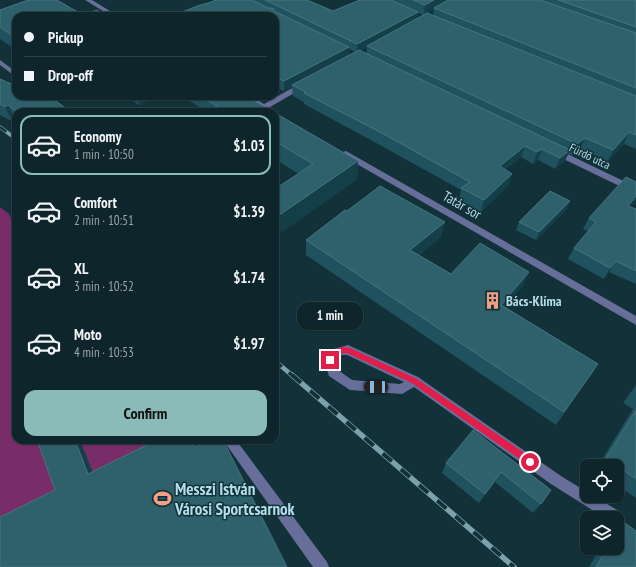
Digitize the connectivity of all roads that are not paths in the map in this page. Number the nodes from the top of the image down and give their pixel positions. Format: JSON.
{"nodes":[{"id":1,"x":88,"y":0,"type":"edge"},
{"id":2,"x":108,"y":12,"type":"edge"},
{"id":3,"x":0,"y":62,"type":"edge"},
{"id":4,"x":12,"y":72,"type":"edge"},
{"id":5,"x":312,"y":82,"type":"edge"},
{"id":6,"x":279,"y":99,"type":"edge"},
{"id":7,"x":253,"y":100,"type":"edge"},
{"id":8,"x":277,"y":100,"type":"edge"},
{"id":9,"x":264,"y":107,"type":"joint"},
{"id":10,"x":544,"y":146,"type":"edge"},
{"id":11,"x":338,"y":150,"type":"edge"},
{"id":12,"x":636,"y":191,"type":"edge"},
{"id":13,"x":636,"y":321,"type":"edge"},
{"id":14,"x":414,"y":381,"type":"junction"},
{"id":15,"x":232,"y":444,"type":"edge"},
{"id":16,"x":605,"y":511,"type":"edge"},
{"id":17,"x":624,"y":523,"type":"edge"},
{"id":18,"x":630,"y":527,"type":"edge"},
{"id":19,"x":322,"y":567,"type":"edge"}],
"edges":[{"from":1,"to":2,"type":"street"},
{"from":3,"to":4,"type":"street"},
{"from":5,"to":6,"type":"street"},
{"from":7,"to":9,"type":"street"},
{"from":8,"to":9,"type":"street"},
{"from":10,"to":12,"type":"street","name":"Fürdő utca"},
{"from":11,"to":13,"type":"street","name":"Tatár sor"},
{"from":14,"to":14,"type":"street"},
{"from":14,"to":16,"type":"street"},
{"from":15,"to":19,"type":"street"},
{"from":17,"to":18,"type":"street"}]}
